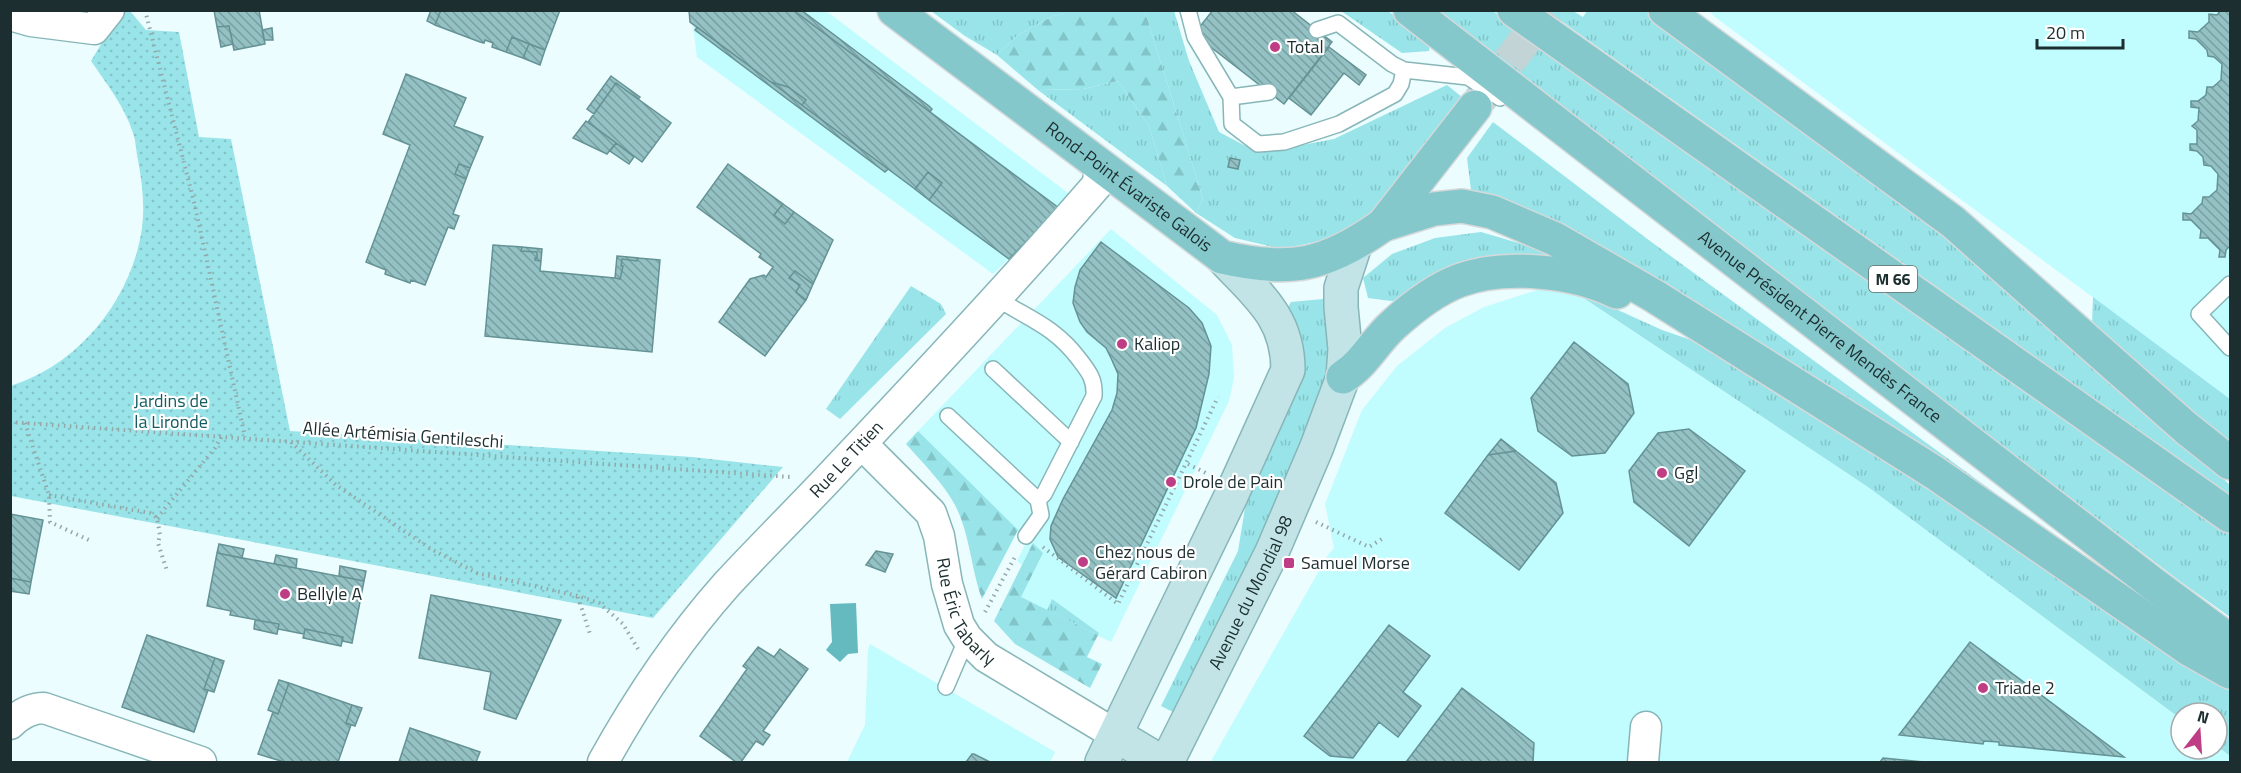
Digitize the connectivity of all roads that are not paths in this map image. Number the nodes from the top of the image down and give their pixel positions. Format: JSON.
{"nodes":[{"id":1,"x":109,"y":10,"type":"edge"},
{"id":2,"x":894,"y":10,"type":"edge"},
{"id":3,"x":1188,"y":10,"type":"edge"},
{"id":4,"x":1410,"y":10,"type":"edge"},
{"id":5,"x":1514,"y":10,"type":"edge"},
{"id":6,"x":10,"y":15,"type":"edge"},
{"id":7,"x":1680,"y":17,"type":"edge"},
{"id":8,"x":1317,"y":30,"type":"dead end"},
{"id":9,"x":1404,"y":70,"type":"junction"},
{"id":10,"x":1269,"y":92,"type":"dead end"},
{"id":11,"x":1231,"y":97,"type":"junction"},
{"id":12,"x":1525,"y":99,"type":"junction"},
{"id":13,"x":1475,"y":107,"type":"tunnel mouth"},
{"id":14,"x":1101,"y":167,"type":"junction"},
{"id":15,"x":1383,"y":225,"type":"junction"},
{"id":16,"x":1355,"y":245,"type":"junction"},
{"id":17,"x":1222,"y":257,"type":"junction"},
{"id":18,"x":2230,"y":284,"type":"edge"},
{"id":19,"x":1654,"y":296,"type":"junction"},
{"id":20,"x":996,"y":298,"type":"junction"},
{"id":21,"x":2230,"y":348,"type":"edge"},
{"id":22,"x":993,"y":369,"type":"dead end"},
{"id":23,"x":1343,"y":377,"type":"junction"},
{"id":24,"x":948,"y":416,"type":"dead end"},
{"id":25,"x":1071,"y":442,"type":"junction"},
{"id":26,"x":862,"y":444,"type":"junction"},
{"id":27,"x":2230,"y":463,"type":"edge"},
{"id":28,"x":1038,"y":500,"type":"junction"},
{"id":29,"x":2230,"y":516,"type":"edge"},
{"id":30,"x":1034,"y":539,"type":"road end"},
{"id":31,"x":967,"y":638,"type":"junction"},
{"id":32,"x":2230,"y":641,"type":"edge"},
{"id":33,"x":2230,"y":672,"type":"edge"},
{"id":34,"x":946,"y":687,"type":"dead end"},
{"id":35,"x":10,"y":724,"type":"edge"},
{"id":36,"x":1646,"y":727,"type":"dead end"},
{"id":37,"x":1109,"y":749,"type":"edge"},
{"id":38,"x":201,"y":762,"type":"edge"},
{"id":39,"x":603,"y":762,"type":"edge"},
{"id":40,"x":1161,"y":762,"type":"edge"},
{"id":41,"x":1167,"y":762,"type":"edge"},
{"id":42,"x":1643,"y":762,"type":"edge"}],
"edges":[{"from":1,"to":6,"type":"street"},
{"from":2,"to":14,"type":"main road","name":"Rond-Point Évariste Galois"},
{"from":3,"to":11,"type":"lane"},
{"from":4,"to":12,"type":"main road","name":"Avenue Président Pierre Mendès France"},
{"from":5,"to":29,"type":"main road","number":"M 66"},
{"from":7,"to":27,"type":"main road"},
{"from":8,"to":9,"type":"lane"},
{"from":9,"to":11,"type":"lane"},
{"from":9,"to":12,"type":"lane"},
{"from":10,"to":11,"type":"lane"},
{"from":12,"to":32,"type":"main road","name":"Avenue Président Pierre Mendès France"},
{"from":13,"to":15,"type":"main road","name":"Rond-Point Évariste Galois"},
{"from":14,"to":17,"type":"main road","name":"Rond-Point Évariste Galois"},
{"from":14,"to":20,"type":"street","name":"Rue Le Titien"},
{"from":15,"to":16,"type":"main road","name":"Rond-Point Évariste Galois"},
{"from":15,"to":19,"type":"main road"},
{"from":16,"to":17,"type":"main road","name":"Rond-Point Évariste Galois"},
{"from":16,"to":23,"type":"main road","name":"Avenue du Mondial 98"},
{"from":17,"to":37,"type":"main road"},
{"from":18,"to":21,"type":"lane"},
{"from":19,"to":23,"type":"main road"},
{"from":19,"to":33,"type":"main road"},
{"from":20,"to":25,"type":"lane"},
{"from":20,"to":26,"type":"street","name":"Rue Le Titien"},
{"from":22,"to":25,"type":"lane"},
{"from":23,"to":41,"type":"main road","name":"Avenue du Mondial 98"},
{"from":24,"to":28,"type":"lane"},
{"from":25,"to":28,"type":"lane"},
{"from":26,"to":31,"type":"street","name":"Rue Éric Tabarly"},
{"from":26,"to":39,"type":"street","name":"Rue Le Titien"},
{"from":28,"to":30,"type":"lane"},
{"from":31,"to":34,"type":"lane"},
{"from":31,"to":37,"type":"street","name":"Rue Éric Tabarly"},
{"from":35,"to":38,"type":"street"},
{"from":36,"to":42,"type":"street"},
{"from":37,"to":40,"type":"main road"}]}
